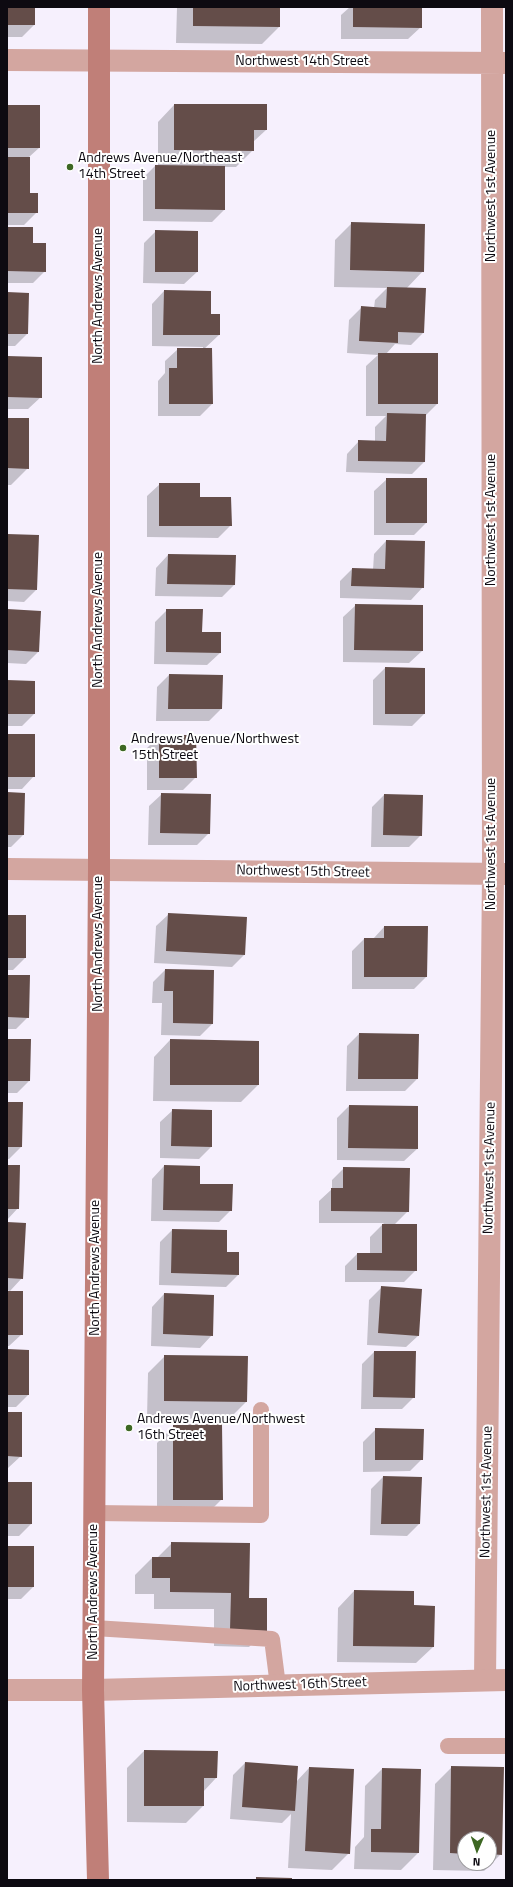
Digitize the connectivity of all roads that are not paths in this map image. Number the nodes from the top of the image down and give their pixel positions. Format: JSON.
{"nodes":[{"id":1,"x":99,"y":7,"type":"edge"},
{"id":2,"x":492,"y":7,"type":"edge"},
{"id":3,"x":7,"y":60,"type":"edge"},
{"id":4,"x":98,"y":60,"type":"junction"},
{"id":5,"x":499,"y":63,"type":"edge"},
{"id":6,"x":7,"y":869,"type":"edge"},
{"id":7,"x":100,"y":869,"type":"junction"},
{"id":8,"x":499,"y":874,"type":"edge"},
{"id":9,"x":261,"y":1410,"type":"dead end"},
{"id":10,"x":94,"y":1513,"type":"junction"},
{"id":11,"x":94,"y":1628,"type":"junction"},
{"id":12,"x":496,"y":1680,"type":"edge"},
{"id":13,"x":278,"y":1686,"type":"junction"},
{"id":14,"x":7,"y":1690,"type":"edge"},
{"id":15,"x":93,"y":1690,"type":"junction"},
{"id":16,"x":448,"y":1746,"type":"dead end"},
{"id":17,"x":506,"y":1746,"type":"edge"},
{"id":18,"x":98,"y":1880,"type":"edge"}],
"edges":[{"from":1,"to":4,"type":"main road","name":"North Andrews Avenue"},
{"from":2,"to":5,"type":"street","name":"Northwest 1st Avenue"},
{"from":3,"to":4,"type":"street","name":"Northwest 14th Street"},
{"from":4,"to":5,"type":"street","name":"Northwest 14th Street"},
{"from":4,"to":7,"type":"main road","name":"North Andrews Avenue"},
{"from":5,"to":8,"type":"street","name":"Northwest 1st Avenue"},
{"from":6,"to":7,"type":"street","name":"Northwest 15th Street"},
{"from":7,"to":8,"type":"street","name":"Northwest 15th Street"},
{"from":7,"to":10,"type":"main road","name":"North Andrews Avenue"},
{"from":8,"to":12,"type":"street","name":"Northwest 1st Avenue"},
{"from":9,"to":10,"type":"lane"},
{"from":10,"to":11,"type":"main road","name":"North Andrews Avenue"},
{"from":11,"to":13,"type":"lane"},
{"from":11,"to":15,"type":"main road","name":"North Andrews Avenue"},
{"from":12,"to":13,"type":"street","name":"Northwest 16th Street"},
{"from":13,"to":15,"type":"street","name":"Northwest 16th Street"},
{"from":14,"to":15,"type":"street","name":"Northwest 16th Street"},
{"from":15,"to":18,"type":"main road","name":"North Andrews Avenue"},
{"from":16,"to":17,"type":"lane"}]}
